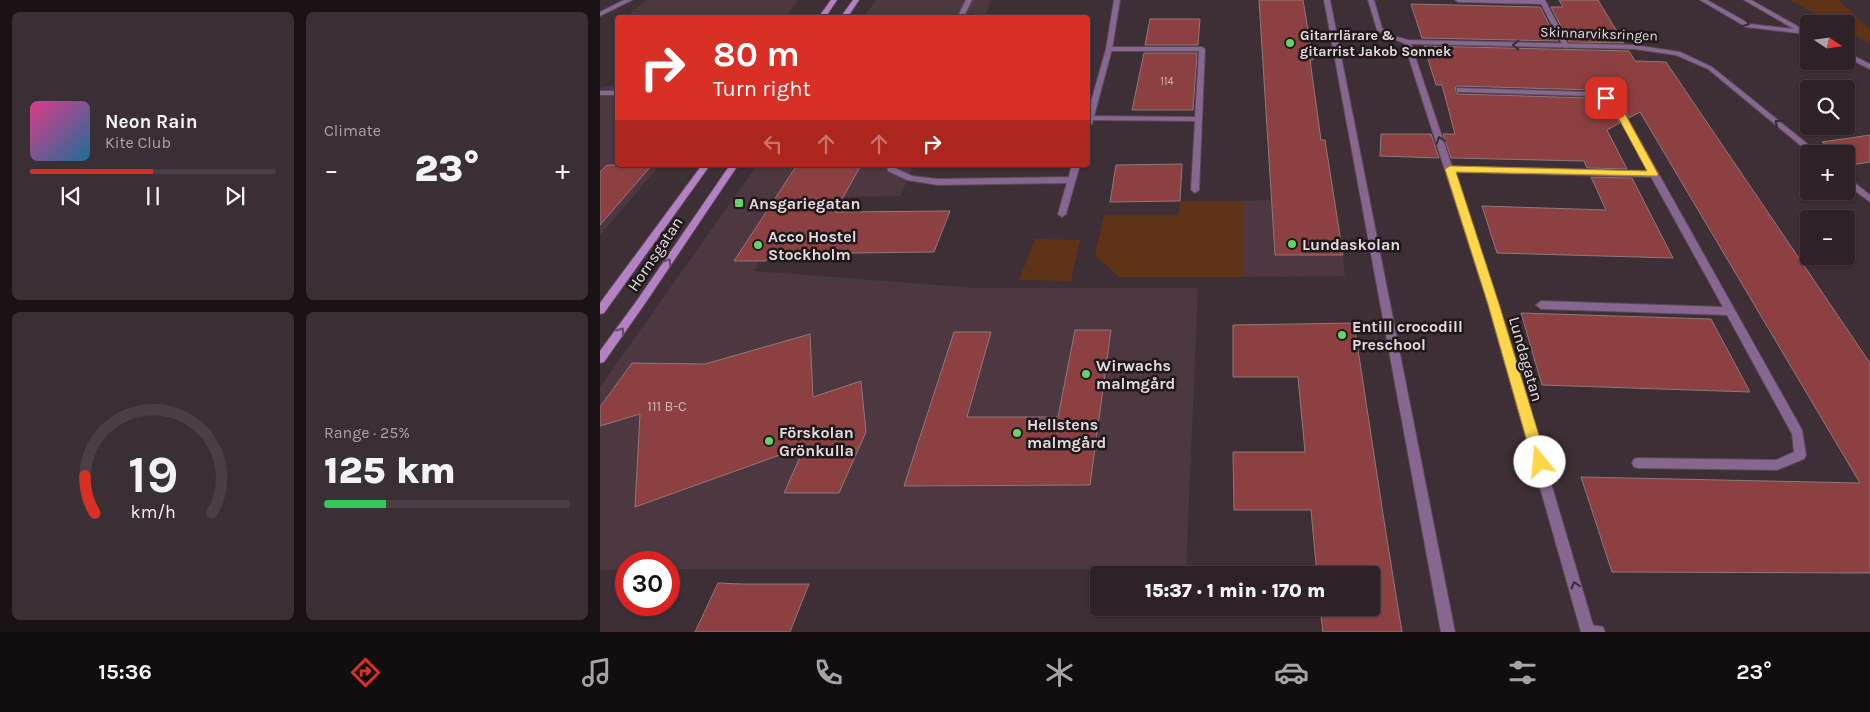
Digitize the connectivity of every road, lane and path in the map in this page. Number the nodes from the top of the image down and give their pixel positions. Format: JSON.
{"nodes":[{"id":1,"x":629,"y":0,"type":"edge"},
{"id":2,"x":834,"y":0,"type":"edge"},
{"id":3,"x":856,"y":0,"type":"edge"},
{"id":4,"x":969,"y":0,"type":"edge"},
{"id":5,"x":1117,"y":0,"type":"edge"},
{"id":6,"x":1327,"y":0,"type":"edge"},
{"id":7,"x":1371,"y":0,"type":"edge"},
{"id":8,"x":1458,"y":0,"type":"edge"},
{"id":9,"x":1703,"y":0,"type":"edge"},
{"id":10,"x":1747,"y":0,"type":"edge"},
{"id":11,"x":1542,"y":1,"type":"edge"},
{"id":12,"x":600,"y":14,"type":"edge"},
{"id":13,"x":823,"y":15,"type":"edge"},
{"id":14,"x":845,"y":15,"type":"edge"},
{"id":15,"x":962,"y":15,"type":"edge"},
{"id":16,"x":1800,"y":29,"type":"edge"},
{"id":17,"x":1800,"y":32,"type":"edge"},
{"id":18,"x":1407,"y":42,"type":"junction"},
{"id":19,"x":1566,"y":46,"type":"junction"},
{"id":20,"x":1109,"y":49,"type":"junction"},
{"id":21,"x":1855,"y":59,"type":"edge"},
{"id":22,"x":1870,"y":67,"type":"edge"},
{"id":23,"x":1460,"y":90,"type":"dead end"},
{"id":24,"x":615,"y":92,"type":"edge"},
{"id":25,"x":600,"y":93,"type":"edge"},
{"id":26,"x":1090,"y":104,"type":"edge"},
{"id":27,"x":1199,"y":118,"type":"junction"},
{"id":28,"x":1090,"y":121,"type":"edge"},
{"id":29,"x":1805,"y":145,"type":"edge"},
{"id":30,"x":705,"y":167,"type":"edge"},
{"id":31,"x":733,"y":167,"type":"edge"},
{"id":32,"x":891,"y":167,"type":"edge"},
{"id":33,"x":1075,"y":167,"type":"edge"},
{"id":34,"x":1450,"y":169,"type":"junction"},
{"id":35,"x":1654,"y":174,"type":"junction"},
{"id":36,"x":1072,"y":180,"type":"junction"},
{"id":37,"x":1855,"y":186,"type":"edge"},
{"id":38,"x":1195,"y":190,"type":"dead end"},
{"id":39,"x":1870,"y":198,"type":"edge"},
{"id":40,"x":1062,"y":214,"type":"dead end"},
{"id":41,"x":1541,"y":305,"type":"dead end"},
{"id":42,"x":600,"y":310,"type":"edge"},
{"id":43,"x":1729,"y":311,"type":"junction"},
{"id":44,"x":600,"y":359,"type":"edge"},
{"id":45,"x":1638,"y":463,"type":"dead end"},
{"id":46,"x":1448,"y":632,"type":"edge"},
{"id":47,"x":1591,"y":632,"type":"edge"}],
"edges":[{"from":1,"to":12,"type":"street"},
{"from":2,"to":13,"type":"main road"},
{"from":3,"to":14,"type":"main road"},
{"from":4,"to":15,"type":"street"},
{"from":5,"to":20,"type":"street"},
{"from":6,"to":46,"type":"street"},
{"from":7,"to":18,"type":"street"},
{"from":8,"to":11,"type":"street"},
{"from":9,"to":17,"type":"street","one_way":true},
{"from":10,"to":16,"type":"street"},
{"from":11,"to":19,"type":"street"},
{"from":19,"to":18,"type":"street","name":"Skinnarviksringen","one_way":true},
{"from":34,"to":18,"type":"street","name":"Lundagatan","one_way":true},
{"from":29,"to":19,"type":"street","name":"Skinnarviksringen","one_way":true},
{"from":20,"to":26,"type":"street"},
{"from":20,"to":27,"type":"street"},
{"from":21,"to":22,"type":"street"},
{"from":23,"to":35,"type":"street"},
{"from":24,"to":25,"type":"street"},
{"from":27,"to":28,"type":"street"},
{"from":27,"to":38,"type":"street"},
{"from":30,"to":42,"type":"main road","name":"Hornsgatan"},
{"from":44,"to":31,"type":"main road","name":"Hornsgatan","one_way":true},
{"from":32,"to":36,"type":"street"},
{"from":33,"to":36,"type":"street"},
{"from":34,"to":35,"type":"street"},
{"from":47,"to":34,"type":"street","name":"Lundagatan","one_way":true},
{"from":35,"to":43,"type":"street"},
{"from":36,"to":40,"type":"street"},
{"from":37,"to":39,"type":"street"},
{"from":41,"to":43,"type":"street"},
{"from":43,"to":45,"type":"street"}]}
